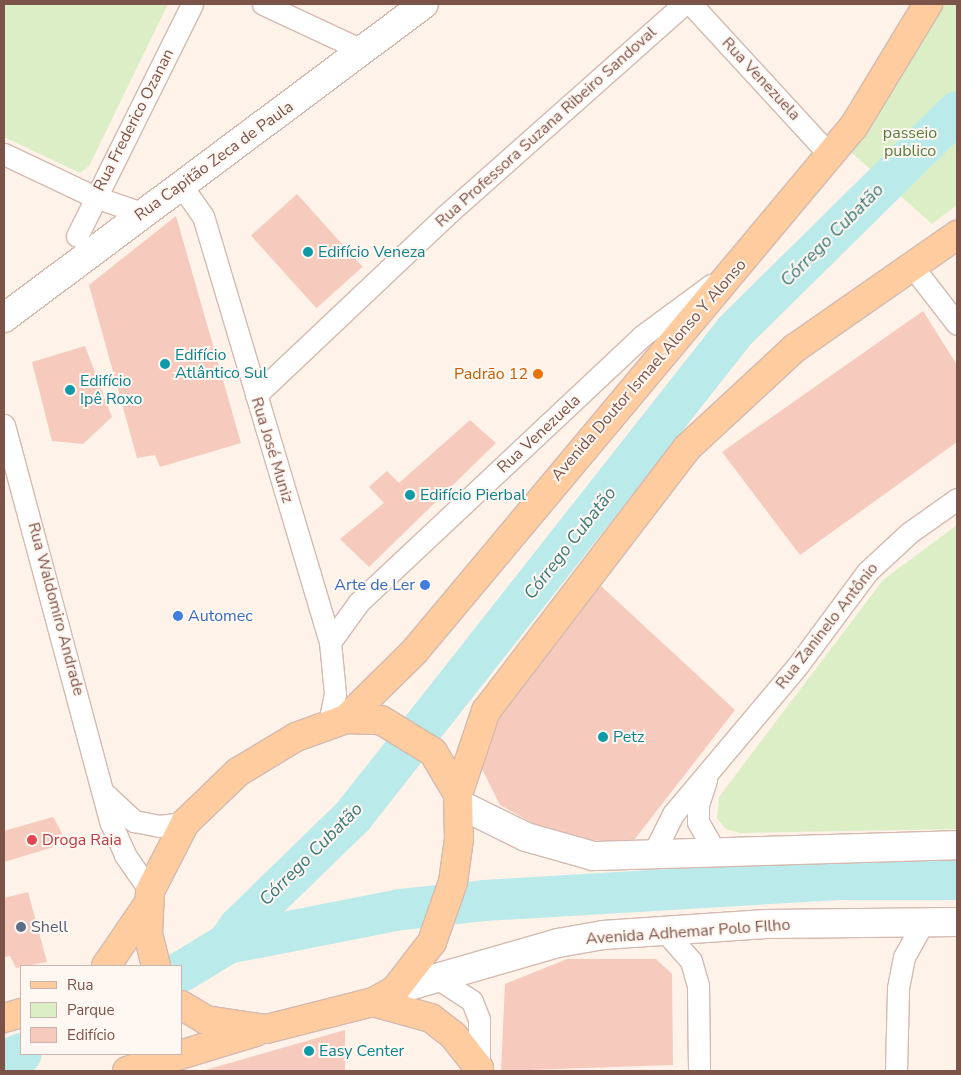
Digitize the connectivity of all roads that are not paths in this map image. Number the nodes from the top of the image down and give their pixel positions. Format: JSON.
{"nodes":[{"id":1,"x":192,"y":4,"type":"edge"},
{"id":2,"x":263,"y":4,"type":"edge"},
{"id":3,"x":424,"y":4,"type":"edge"},
{"id":4,"x":684,"y":4,"type":"edge"},
{"id":5,"x":691,"y":4,"type":"edge"},
{"id":6,"x":928,"y":4,"type":"edge"},
{"id":7,"x":364,"y":51,"type":"junction"},
{"id":8,"x":4,"y":154,"type":"edge"},
{"id":9,"x":830,"y":155,"type":"junction"},
{"id":10,"x":181,"y":185,"type":"junction"},
{"id":11,"x":96,"y":197,"type":"junction"},
{"id":12,"x":142,"y":213,"type":"junction"},
{"id":13,"x":957,"y":234,"type":"edge"},
{"id":14,"x":77,"y":236,"type":"dead end"},
{"id":15,"x":742,"y":263,"type":"junction"},
{"id":16,"x":912,"y":266,"type":"junction"},
{"id":17,"x":4,"y":318,"type":"edge"},
{"id":18,"x":957,"y":324,"type":"edge"},
{"id":19,"x":256,"y":395,"type":"junction"},
{"id":20,"x":4,"y":425,"type":"edge"},
{"id":21,"x":957,"y":499,"type":"edge"},
{"id":22,"x":330,"y":642,"type":"junction"},
{"id":23,"x":338,"y":721,"type":"junction"},
{"id":24,"x":712,"y":769,"type":"junction"},
{"id":25,"x":105,"y":794,"type":"junction"},
{"id":26,"x":459,"y":799,"type":"junction"},
{"id":27,"x":185,"y":823,"type":"junction"},
{"id":28,"x":957,"y":846,"type":"edge"},
{"id":29,"x":716,"y":854,"type":"junction"},
{"id":30,"x":652,"y":856,"type":"junction"},
{"id":31,"x":149,"y":898,"type":"junction"},
{"id":32,"x":957,"y":922,"type":"edge"},
{"id":33,"x":923,"y":923,"type":"junction"},
{"id":34,"x":664,"y":930,"type":"junction"},
{"id":35,"x":154,"y":962,"type":"edge"},
{"id":36,"x":107,"y":965,"type":"edge"},
{"id":37,"x":440,"y":980,"type":"junction"},
{"id":38,"x":384,"y":996,"type":"junction"},
{"id":39,"x":183,"y":1006,"type":"edge"},
{"id":40,"x":20,"y":1012,"type":"edge"},
{"id":41,"x":4,"y":1018,"type":"edge"},
{"id":42,"x":266,"y":1029,"type":"junction"},
{"id":43,"x":182,"y":1054,"type":"edge"},
{"id":44,"x":180,"y":1055,"type":"edge"},
{"id":45,"x":479,"y":1070,"type":"edge"},
{"id":46,"x":127,"y":1071,"type":"edge"},
{"id":47,"x":698,"y":1071,"type":"edge"},
{"id":48,"x":896,"y":1071,"type":"edge"}],
"edges":[{"from":1,"to":11,"type":"street","name":"Rua Frederico Ozanan"},
{"from":2,"to":7,"type":"street"},
{"from":3,"to":7,"type":"street","name":"Rua Capitão Zeca de Paula"},
{"from":4,"to":19,"type":"street","name":"Rua Professora Suzana Ribeiro Sandoval"},
{"from":5,"to":9,"type":"street","name":"Rua Venezuela"},
{"from":6,"to":9,"type":"main road","name":"Avenida Doutor Ismael Alonso Y Alonso"},
{"from":7,"to":10,"type":"street","name":"Rua Capitão Zeca de Paula"},
{"from":8,"to":11,"type":"street"},
{"from":9,"to":15,"type":"main road","name":"Avenida Doutor Ismael Alonso Y Alonso"},
{"from":10,"to":12,"type":"street","name":"Rua Capitão Zeca de Paula"},
{"from":10,"to":19,"type":"street","name":"Rua José Muniz"},
{"from":11,"to":12,"type":"street"},
{"from":11,"to":14,"type":"street","name":"Rua Frederico Ozanan"},
{"from":12,"to":17,"type":"street","name":"Rua Capitão Zeca de Paula"},
{"from":13,"to":16,"type":"main road"},
{"from":15,"to":22,"type":"street","name":"Rua Venezuela"},
{"from":15,"to":23,"type":"main road","name":"Avenida Doutor Ismael Alonso Y Alonso"},
{"from":16,"to":18,"type":"street"},
{"from":16,"to":26,"type":"main road"},
{"from":19,"to":22,"type":"street","name":"Rua José Muniz"},
{"from":20,"to":25,"type":"street","name":"Rua Waldomiro Andrade"},
{"from":21,"to":24,"type":"street","name":"Rua Zaninelo Antônio"},
{"from":22,"to":23,"type":"street","name":"Rua José Muniz"},
{"from":23,"to":26,"type":"main road"},
{"from":23,"to":27,"type":"main road"},
{"from":24,"to":29,"type":"street","name":"Rua Zaninelo Antônio"},
{"from":24,"to":30,"type":"street","name":"Rua Zaninelo Antônio"},
{"from":25,"to":27,"type":"street"},
{"from":25,"to":31,"type":"street","name":"Rua Waldomiro Andrade"},
{"from":26,"to":30,"type":"street"},
{"from":26,"to":38,"type":"main road"},
{"from":27,"to":31,"type":"main road"},
{"from":28,"to":29,"type":"street"},
{"from":29,"to":30,"type":"street"},
{"from":31,"to":35,"type":"main road"},
{"from":31,"to":36,"type":"main road"},
{"from":32,"to":33,"type":"street","name":"Avenida Adhemar Polo FIlho"},
{"from":33,"to":34,"type":"street","name":"Avenida Adhemar Polo FIlho"},
{"from":33,"to":48,"type":"street"},
{"from":34,"to":37,"type":"street","name":"Avenida Adhemar Polo FIlho"},
{"from":34,"to":47,"type":"street"},
{"from":37,"to":38,"type":"street","name":"Avenida Adhemar Polo FIlho"},
{"from":37,"to":45,"type":"street"},
{"from":38,"to":42,"type":"main road"},
{"from":38,"to":45,"type":"main road"},
{"from":39,"to":42,"type":"main road"},
{"from":40,"to":41,"type":"main road"},
{"from":42,"to":43,"type":"main road"},
{"from":44,"to":46,"type":"main road"}]}
